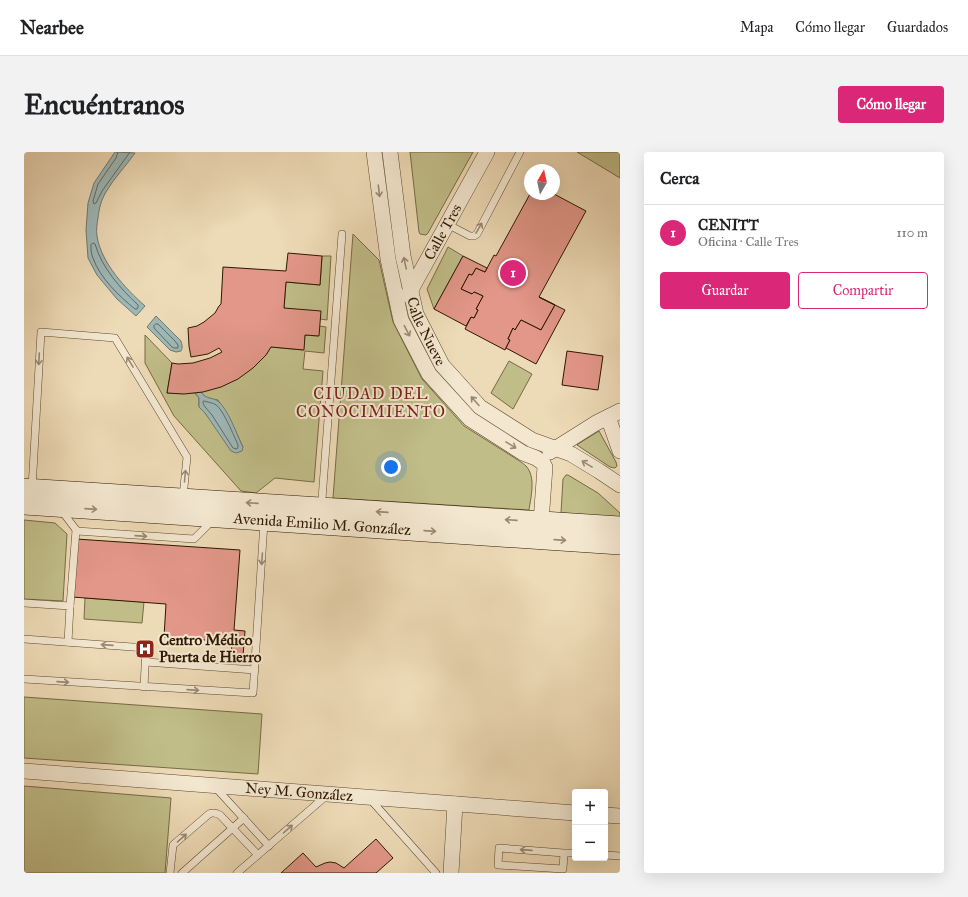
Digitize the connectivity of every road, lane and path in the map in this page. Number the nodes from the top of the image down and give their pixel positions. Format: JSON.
{"nodes":[{"id":1,"x":374,"y":152,"type":"edge"},
{"id":2,"x":390,"y":152,"type":"edge"},
{"id":3,"x":487,"y":152,"type":"edge"},
{"id":4,"x":520,"y":152,"type":"edge"},
{"id":5,"x":447,"y":224,"type":"junction"},
{"id":6,"x":342,"y":234,"type":"dead end"},
{"id":7,"x":411,"y":290,"type":"junction"},
{"id":8,"x":399,"y":311,"type":"junction"},
{"id":9,"x":614,"y":414,"type":"edge"},
{"id":10,"x":556,"y":449,"type":"junction"},
{"id":11,"x":620,"y":451,"type":"edge"},
{"id":12,"x":539,"y":460,"type":"junction"},
{"id":13,"x":620,"y":485,"type":"edge"},
{"id":14,"x":27,"y":494,"type":"edge"},
{"id":15,"x":59,"y":507,"type":"junction"},
{"id":16,"x":183,"y":507,"type":"junction"},
{"id":17,"x":322,"y":516,"type":"junction"},
{"id":18,"x":216,"y":517,"type":"junction"},
{"id":19,"x":265,"y":520,"type":"junction"},
{"id":20,"x":541,"y":522,"type":"junction"},
{"id":21,"x":477,"y":526,"type":"junction"},
{"id":22,"x":620,"y":527,"type":"edge"},
{"id":23,"x":76,"y":530,"type":"junction"},
{"id":24,"x":620,"y":544,"type":"edge"},
{"id":25,"x":24,"y":603,"type":"edge"},
{"id":26,"x":70,"y":606,"type":"junction"},
{"id":27,"x":24,"y":638,"type":"edge"},
{"id":28,"x":68,"y":642,"type":"junction"},
{"id":29,"x":146,"y":662,"type":"junction"},
{"id":30,"x":255,"y":670,"type":"junction"},
{"id":31,"x":24,"y":679,"type":"edge"},
{"id":32,"x":144,"y":687,"type":"junction"},
{"id":33,"x":24,"y":771,"type":"edge"},
{"id":34,"x":214,"y":786,"type":"junction"},
{"id":35,"x":328,"y":794,"type":"junction"},
{"id":36,"x":368,"y":797,"type":"junction"},
{"id":37,"x":455,"y":804,"type":"junction"},
{"id":38,"x":572,"y":812,"type":"edge"},
{"id":39,"x":608,"y":815,"type":"edge"},
{"id":40,"x":620,"y":816,"type":"edge"},
{"id":41,"x":244,"y":818,"type":"junction"},
{"id":42,"x":232,"y":828,"type":"junction"},
{"id":43,"x":269,"y":846,"type":"junction"},
{"id":44,"x":564,"y":853,"type":"junction"},
{"id":45,"x":572,"y":853,"type":"edge"},
{"id":46,"x":258,"y":855,"type":"junction"},
{"id":47,"x":608,"y":855,"type":"edge"},
{"id":48,"x":620,"y":856,"type":"edge"},
{"id":49,"x":170,"y":873,"type":"edge"},
{"id":50,"x":182,"y":873,"type":"edge"},
{"id":51,"x":237,"y":873,"type":"edge"},
{"id":52,"x":436,"y":873,"type":"edge"},
{"id":53,"x":451,"y":873,"type":"edge"}],
"edges":[{"from":1,"to":8,"type":"street","name":"Calle Nueve","one_way":true},
{"from":7,"to":2,"type":"street","name":"Calle Nueve","one_way":true},
{"from":3,"to":5,"type":"street","name":"Calle Tres"},
{"from":5,"to":4,"type":"lane","one_way":true},
{"from":5,"to":7,"type":"street","name":"Calle Tres"},
{"from":6,"to":17,"type":"lane"},
{"from":7,"to":8,"type":"street","name":"Calle Tres"},
{"from":10,"to":7,"type":"street","name":"Calle Nueve","one_way":true},
{"from":8,"to":12,"type":"street","name":"Calle Nueve","one_way":true},
{"from":9,"to":10,"type":"street"},
{"from":9,"to":11,"type":"street"},
{"from":10,"to":12,"type":"street"},
{"from":13,"to":10,"type":"street","name":"Calle Nueve","one_way":true},
{"from":12,"to":20,"type":"street"},
{"from":14,"to":15,"type":"main road","name":"Avenida Emilio M. González"},
{"from":14,"to":16,"type":"main road","name":"Avenida Emilio M. González"},
{"from":16,"to":14,"type":"lane","one_way":true},
{"from":15,"to":16,"type":"main road","name":"Avenida Emilio M. González","one_way":true},
{"from":15,"to":23,"type":"lane"},
{"from":17,"to":16,"type":"main road","name":"Avenida Emilio M. González","one_way":true},
{"from":16,"to":18,"type":"main road","name":"Avenida Emilio M. González"},
{"from":17,"to":19,"type":"main road","name":"Avenida Emilio M. González"},
{"from":17,"to":21,"type":"main road","name":"Avenida Emilio M. González"},
{"from":18,"to":19,"type":"main road","name":"Avenida Emilio M. González"},
{"from":23,"to":18,"type":"lane","one_way":true},
{"from":19,"to":30,"type":"lane","one_way":true},
{"from":20,"to":21,"type":"main road","name":"Avenida Emilio M. González","one_way":true},
{"from":20,"to":22,"type":"main road","name":"Avenida Emilio M. González"},
{"from":21,"to":24,"type":"main road","name":"Avenida Emilio M. González","one_way":true},
{"from":23,"to":26,"type":"lane"},
{"from":25,"to":26,"type":"lane"},
{"from":26,"to":28,"type":"lane"},
{"from":27,"to":28,"type":"lane"},
{"from":29,"to":28,"type":"lane","one_way":true},
{"from":29,"to":30,"type":"lane"},
{"from":29,"to":32,"type":"lane"},
{"from":32,"to":30,"type":"lane","one_way":true},
{"from":31,"to":32,"type":"lane","one_way":true},
{"from":33,"to":34,"type":"street","name":"Ney M. González"},
{"from":34,"to":35,"type":"street","name":"Ney M. González"},
{"from":34,"to":41,"type":"lane"},
{"from":35,"to":36,"type":"street","name":"Ney M. González"},
{"from":43,"to":35,"type":"lane","one_way":true},
{"from":36,"to":37,"type":"street","name":"Ney M. González"},
{"from":36,"to":52,"type":"lane"},
{"from":37,"to":38,"type":"street","name":"Ney M. González"},
{"from":37,"to":53,"type":"street"},
{"from":39,"to":40,"type":"street"},
{"from":41,"to":42,"type":"lane"},
{"from":41,"to":43,"type":"lane"},
{"from":42,"to":46,"type":"lane"},
{"from":49,"to":42,"type":"lane","one_way":true},
{"from":42,"to":50,"type":"lane"},
{"from":43,"to":46,"type":"lane"},
{"from":44,"to":44,"type":"lane","one_way":true},
{"from":44,"to":45,"type":"lane"},
{"from":46,"to":51,"type":"lane"},
{"from":47,"to":48,"type":"lane"}]}
